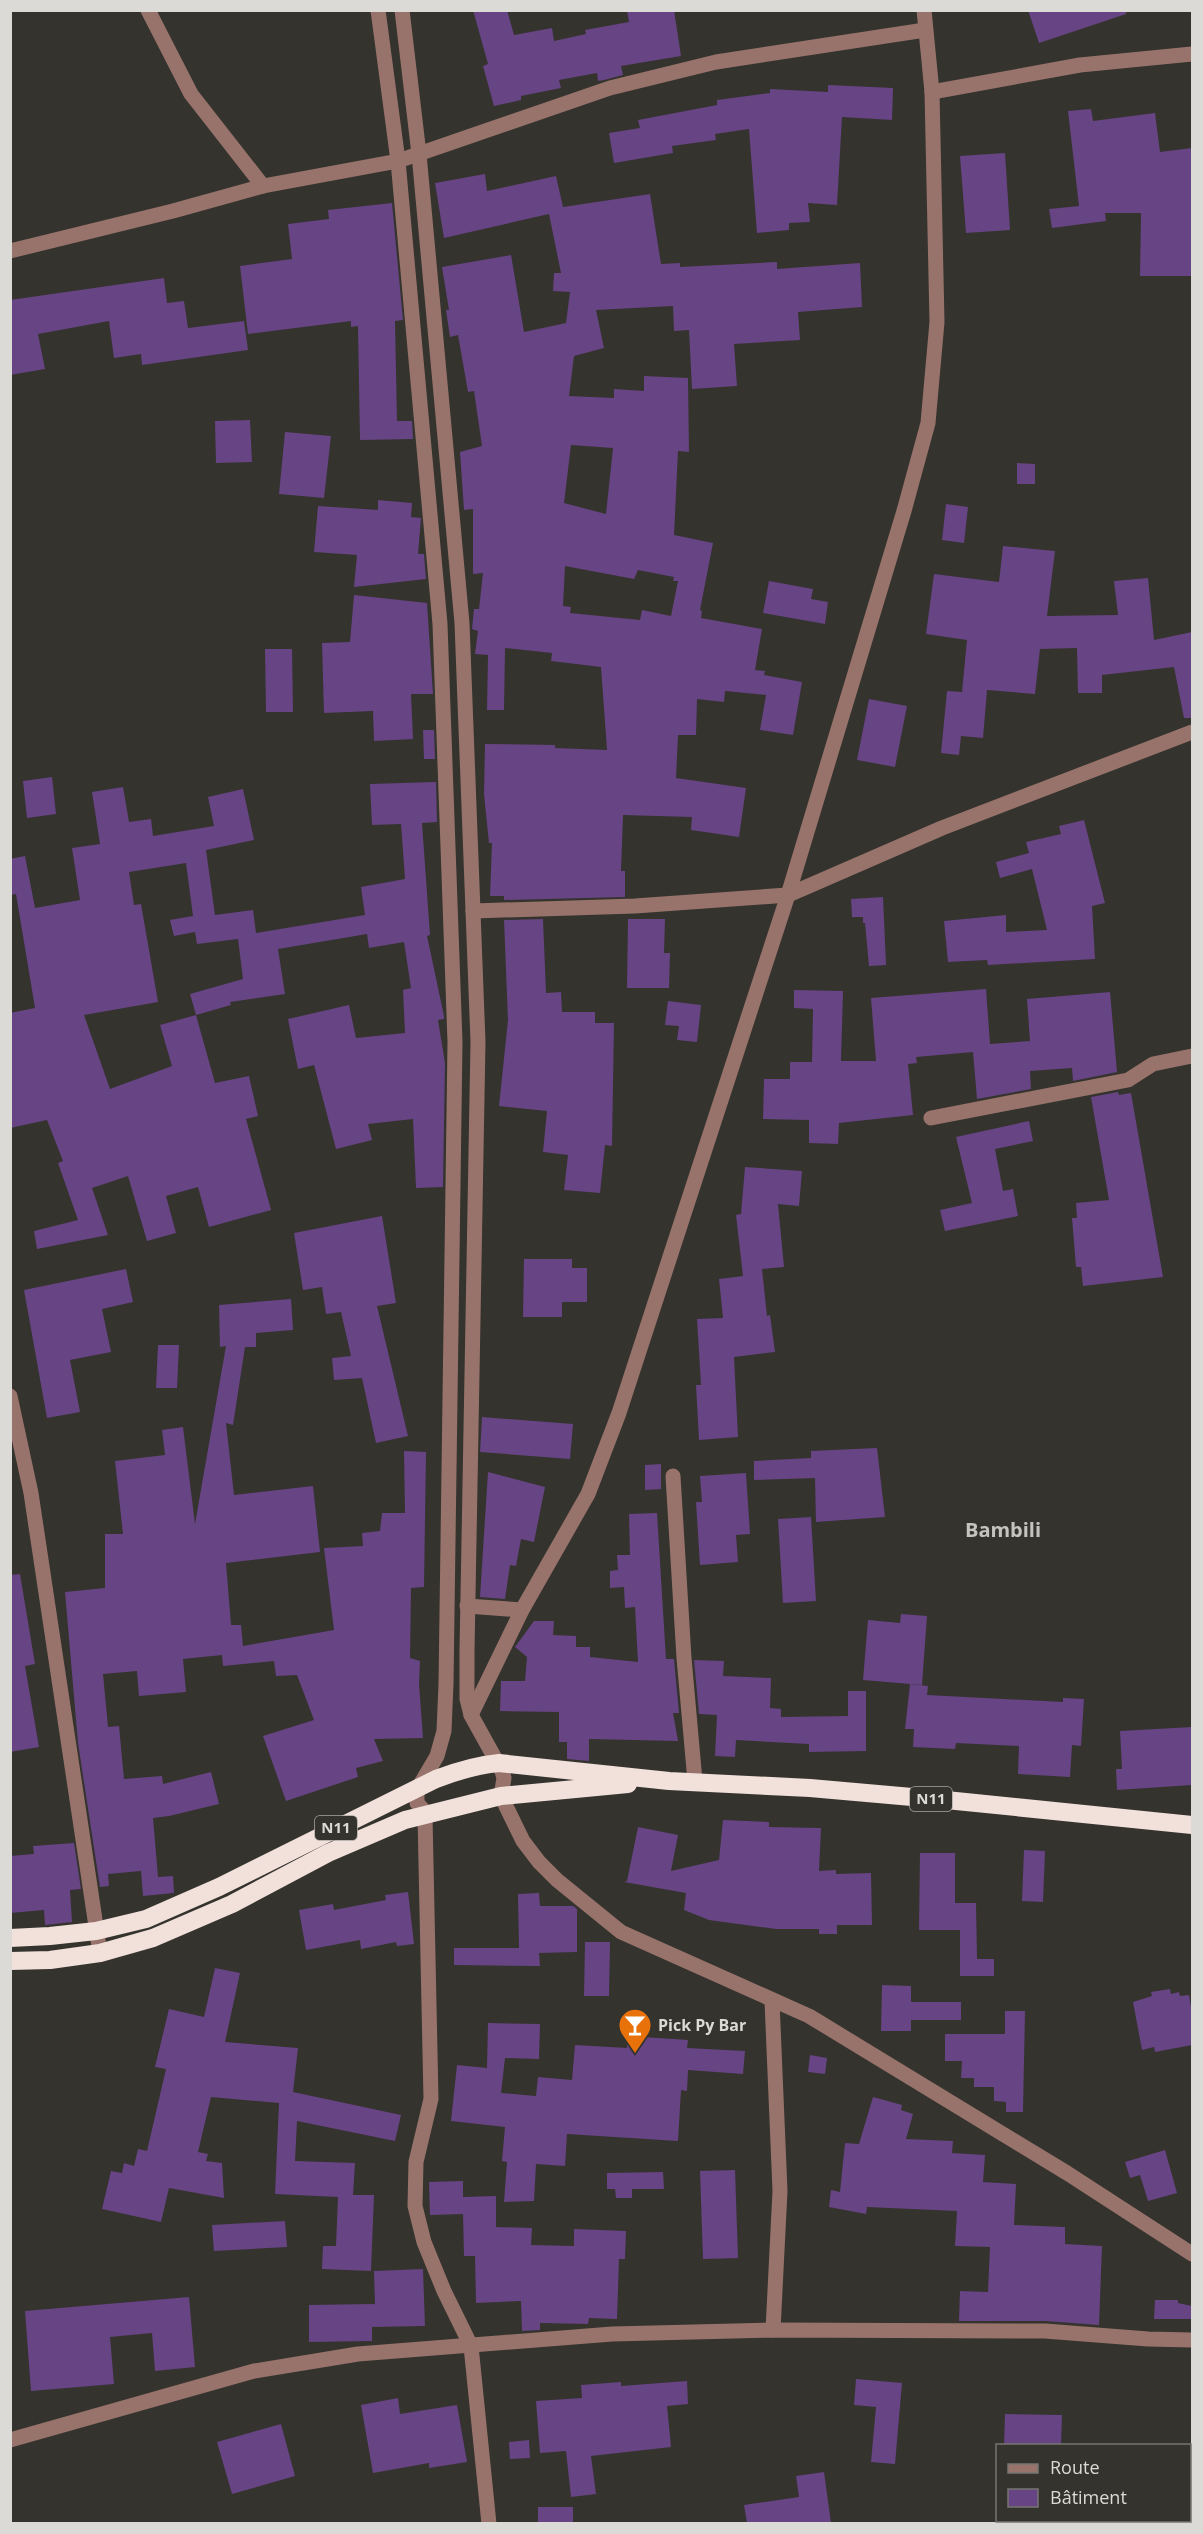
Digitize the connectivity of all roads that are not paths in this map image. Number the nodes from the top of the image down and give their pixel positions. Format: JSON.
{"nodes":[{"id":1,"x":148,"y":10,"type":"edge"},
{"id":2,"x":378,"y":10,"type":"edge"},
{"id":3,"x":402,"y":10,"type":"edge"},
{"id":4,"x":924,"y":10,"type":"edge"},
{"id":5,"x":925,"y":30,"type":"junction"},
{"id":6,"x":1192,"y":54,"type":"edge"},
{"id":7,"x":932,"y":92,"type":"junction"},
{"id":8,"x":418,"y":154,"type":"junction"},
{"id":9,"x":398,"y":161,"type":"junction"},
{"id":10,"x":263,"y":186,"type":"junction"},
{"id":11,"x":10,"y":251,"type":"edge"},
{"id":12,"x":1192,"y":732,"type":"edge"},
{"id":13,"x":788,"y":895,"type":"junction"},
{"id":14,"x":473,"y":911,"type":"junction"},
{"id":15,"x":1192,"y":1056,"type":"edge"},
{"id":16,"x":931,"y":1118,"type":"dead end"},
{"id":17,"x":10,"y":1396,"type":"edge"},
{"id":18,"x":673,"y":1476,"type":"dead end"},
{"id":19,"x":467,"y":1606,"type":"junction"},
{"id":20,"x":522,"y":1610,"type":"junction"},
{"id":21,"x":471,"y":1715,"type":"junction"},
{"id":22,"x":499,"y":1763,"type":"junction"},
{"id":23,"x":669,"y":1780,"type":"junction"},
{"id":24,"x":695,"y":1781,"type":"junction"},
{"id":25,"x":417,"y":1790,"type":"junction"},
{"id":26,"x":501,"y":1796,"type":"junction"},
{"id":27,"x":426,"y":1816,"type":"junction"},
{"id":28,"x":1192,"y":1825,"type":"edge"},
{"id":29,"x":96,"y":1931,"type":"junction"},
{"id":30,"x":10,"y":1938,"type":"edge"},
{"id":31,"x":100,"y":1953,"type":"junction"},
{"id":32,"x":10,"y":1961,"type":"edge"},
{"id":33,"x":772,"y":2001,"type":"junction"},
{"id":34,"x":1192,"y":2254,"type":"edge"},
{"id":35,"x":773,"y":2330,"type":"junction"},
{"id":36,"x":1192,"y":2340,"type":"edge"},
{"id":37,"x":471,"y":2346,"type":"junction"},
{"id":38,"x":10,"y":2440,"type":"edge"},
{"id":39,"x":489,"y":2523,"type":"edge"}],
"edges":[{"from":1,"to":10,"type":"street"},
{"from":2,"to":9,"type":"street"},
{"from":3,"to":8,"type":"street"},
{"from":4,"to":5,"type":"street"},
{"from":5,"to":7,"type":"street"},
{"from":5,"to":8,"type":"street"},
{"from":6,"to":7,"type":"street"},
{"from":7,"to":13,"type":"street"},
{"from":8,"to":9,"type":"street"},
{"from":8,"to":14,"type":"street"},
{"from":9,"to":10,"type":"street"},
{"from":9,"to":25,"type":"street"},
{"from":10,"to":11,"type":"street"},
{"from":12,"to":13,"type":"street"},
{"from":13,"to":14,"type":"street"},
{"from":13,"to":20,"type":"street"},
{"from":14,"to":19,"type":"street"},
{"from":15,"to":16,"type":"street"},
{"from":17,"to":29,"type":"street"},
{"from":18,"to":24,"type":"street"},
{"from":19,"to":20,"type":"street"},
{"from":19,"to":21,"type":"street"},
{"from":20,"to":21,"type":"street"},
{"from":21,"to":22,"type":"street"},
{"from":22,"to":23,"type":"highway","number":"N11"},
{"from":22,"to":25,"type":"highway","number":"N11"},
{"from":22,"to":26,"type":"street"},
{"from":23,"to":24,"type":"highway","number":"N11"},
{"from":23,"to":26,"type":"highway","number":"N11"},
{"from":24,"to":28,"type":"highway","number":"N11"},
{"from":25,"to":27,"type":"street"},
{"from":25,"to":29,"type":"highway","number":"N11"},
{"from":26,"to":27,"type":"highway","number":"N11"},
{"from":26,"to":33,"type":"street"},
{"from":27,"to":31,"type":"highway","number":"N11"},
{"from":27,"to":37,"type":"street"},
{"from":29,"to":30,"type":"highway","number":"N11"},
{"from":29,"to":31,"type":"street"},
{"from":31,"to":32,"type":"highway","number":"N11"},
{"from":33,"to":34,"type":"street"},
{"from":33,"to":35,"type":"street"},
{"from":35,"to":36,"type":"street"},
{"from":35,"to":37,"type":"street"},
{"from":37,"to":38,"type":"street"},
{"from":37,"to":39,"type":"street"}]}
